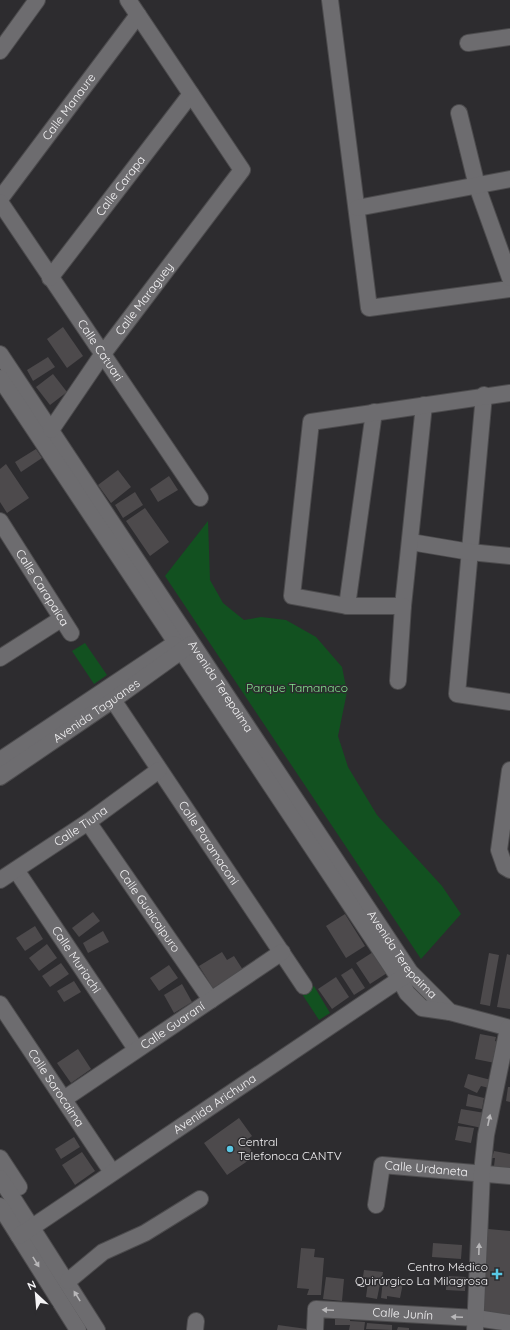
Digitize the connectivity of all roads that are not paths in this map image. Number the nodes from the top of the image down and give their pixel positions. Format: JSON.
{"nodes":[{"id":1,"x":37,"y":0,"type":"edge"},
{"id":2,"x":128,"y":0,"type":"edge"},
{"id":3,"x":330,"y":0,"type":"edge"},
{"id":4,"x":138,"y":15,"type":"junction"},
{"id":5,"x":510,"y":37,"type":"edge"},
{"id":6,"x":468,"y":43,"type":"dead end"},
{"id":7,"x":0,"y":51,"type":"edge"},
{"id":8,"x":191,"y":94,"type":"junction"},
{"id":9,"x":460,"y":113,"type":"dead end"},
{"id":10,"x":510,"y":179,"type":"edge"},
{"id":11,"x":477,"y":186,"type":"junction"},
{"id":12,"x":0,"y":199,"type":"edge"},
{"id":13,"x":0,"y":202,"type":"edge"},
{"id":14,"x":357,"y":208,"type":"junction"},
{"id":15,"x":50,"y":278,"type":"junction"},
{"id":16,"x":510,"y":278,"type":"edge"},
{"id":17,"x":510,"y":289,"type":"edge"},
{"id":18,"x":0,"y":354,"type":"edge"},
{"id":19,"x":102,"y":355,"type":"junction"},
{"id":20,"x":0,"y":378,"type":"edge"},
{"id":21,"x":510,"y":393,"type":"edge"},
{"id":22,"x":484,"y":395,"type":"junction"},
{"id":23,"x":424,"y":405,"type":"junction"},
{"id":24,"x":374,"y":412,"type":"junction"},
{"id":25,"x":50,"y":430,"type":"junction"},
{"id":26,"x":200,"y":498,"type":"dead end"},
{"id":27,"x":0,"y":521,"type":"edge"},
{"id":28,"x":411,"y":542,"type":"junction"},
{"id":29,"x":470,"y":552,"type":"junction"},
{"id":30,"x":510,"y":556,"type":"edge"},
{"id":31,"x":348,"y":606,"type":"junction"},
{"id":32,"x":403,"y":606,"type":"junction"},
{"id":33,"x":61,"y":618,"type":"junction"},
{"id":34,"x":71,"y":633,"type":"dead end"},
{"id":35,"x":184,"y":645,"type":"junction"},
{"id":36,"x":0,"y":658,"type":"edge"},
{"id":37,"x":398,"y":681,"type":"dead end"},
{"id":38,"x":113,"y":700,"type":"junction"},
{"id":39,"x":510,"y":702,"type":"edge"},
{"id":40,"x":0,"y":760,"type":"edge"},
{"id":41,"x":159,"y":770,"type":"junction"},
{"id":42,"x":510,"y":770,"type":"edge"},
{"id":43,"x":0,"y":776,"type":"edge"},
{"id":44,"x":88,"y":822,"type":"junction"},
{"id":45,"x":16,"y":870,"type":"junction"},
{"id":46,"x":510,"y":870,"type":"edge"},
{"id":47,"x":0,"y":880,"type":"edge"},
{"id":48,"x":282,"y":952,"type":"junction"},
{"id":49,"x":405,"y":975,"type":"junction"},
{"id":50,"x":304,"y":986,"type":"dead end"},
{"id":51,"x":211,"y":1000,"type":"junction"},
{"id":52,"x":0,"y":1004,"type":"edge"},
{"id":53,"x":509,"y":1028,"type":"edge"},
{"id":54,"x":136,"y":1049,"type":"junction"},
{"id":55,"x":64,"y":1099,"type":"junction"},
{"id":56,"x":0,"y":1158,"type":"edge"},
{"id":57,"x":112,"y":1172,"type":"junction"},
{"id":58,"x":482,"y":1172,"type":"junction"},
{"id":59,"x":510,"y":1176,"type":"edge"},
{"id":60,"x":0,"y":1178,"type":"edge"},
{"id":61,"x":200,"y":1199,"type":"dead end"},
{"id":62,"x":376,"y":1204,"type":"dead end"},
{"id":63,"x":0,"y":1206,"type":"edge"},
{"id":64,"x":37,"y":1224,"type":"junction"},
{"id":65,"x":19,"y":1236,"type":"junction"},
{"id":66,"x":68,"y":1281,"type":"junction"},
{"id":67,"x":510,"y":1323,"type":"edge"},
{"id":68,"x":476,"y":1324,"type":"edge"},
{"id":69,"x":78,"y":1330,"type":"edge"},
{"id":70,"x":97,"y":1330,"type":"edge"},
{"id":71,"x":315,"y":1330,"type":"edge"}],
"edges":[{"from":1,"to":7,"type":"street"},
{"from":2,"to":4,"type":"street"},
{"from":3,"to":14,"type":"street"},
{"from":4,"to":8,"type":"street"},
{"from":4,"to":12,"type":"street","name":"Calle Manaure"},
{"from":5,"to":6,"type":"street"},
{"from":8,"to":15,"type":"street","name":"Calle Carapa"},
{"from":8,"to":19,"type":"street","name":"Calle Maraguey"},
{"from":9,"to":11,"type":"street"},
{"from":10,"to":11,"type":"street"},
{"from":11,"to":14,"type":"street"},
{"from":11,"to":16,"type":"street"},
{"from":13,"to":15,"type":"street","name":"Calle Catuari"},
{"from":14,"to":17,"type":"street"},
{"from":15,"to":19,"type":"street","name":"Calle Catuari"},
{"from":18,"to":25,"type":"street","name":"Avenida Terepaima"},
{"from":19,"to":25,"type":"street","name":"Calle Maraguey"},
{"from":19,"to":26,"type":"street","name":"Calle Catuari"},
{"from":20,"to":35,"type":"street","name":"Avenida Terepaima"},
{"from":21,"to":22,"type":"street"},
{"from":22,"to":23,"type":"street"},
{"from":22,"to":29,"type":"street"},
{"from":23,"to":24,"type":"street"},
{"from":23,"to":28,"type":"street"},
{"from":24,"to":31,"type":"street"},
{"from":24,"to":31,"type":"street"},
{"from":25,"to":35,"type":"street","name":"Avenida Terepaima"},
{"from":27,"to":33,"type":"street","name":"Calle Carapaica"},
{"from":28,"to":29,"type":"street"},
{"from":28,"to":32,"type":"street"},
{"from":29,"to":30,"type":"street"},
{"from":29,"to":39,"type":"street"},
{"from":31,"to":32,"type":"street"},
{"from":32,"to":37,"type":"street"},
{"from":33,"to":34,"type":"street","name":"Calle Carapaica"},
{"from":33,"to":36,"type":"street"},
{"from":35,"to":38,"type":"street","name":"Avenida Taguanes"},
{"from":35,"to":40,"type":"street","name":"Avenida Taguanes"},
{"from":35,"to":49,"type":"street","name":"Avenida Terepaima"},
{"from":38,"to":41,"type":"street","name":"Calle Paramaconi"},
{"from":38,"to":43,"type":"street","name":"Avenida Taguanes"},
{"from":41,"to":44,"type":"street","name":"Calle Tiuna"},
{"from":41,"to":48,"type":"street","name":"Calle Paramaconi"},
{"from":42,"to":46,"type":"street"},
{"from":44,"to":45,"type":"street","name":"Calle Tiuna"},
{"from":44,"to":51,"type":"street","name":"Calle Guaicaipuro"},
{"from":45,"to":47,"type":"street","name":"Calle Tiuna"},
{"from":45,"to":54,"type":"street","name":"Calle Muriachi"},
{"from":48,"to":50,"type":"street","name":"Calle Paramaconi"},
{"from":48,"to":51,"type":"street","name":"Calle Guaraní"},
{"from":49,"to":53,"type":"street","name":"Avenida Terepaima"},
{"from":49,"to":57,"type":"street","name":"Avenida Arichuna"},
{"from":51,"to":54,"type":"street","name":"Calle Guaraní"},
{"from":52,"to":55,"type":"street","name":"Calle Sorocaima"},
{"from":58,"to":53,"type":"street","one_way":true},
{"from":54,"to":55,"type":"street","name":"Calle Guaraní"},
{"from":55,"to":57,"type":"street","name":"Calle Sorocaima"},
{"from":56,"to":64,"type":"street"},
{"from":57,"to":64,"type":"street","name":"Avenida Arichuna"},
{"from":58,"to":59,"type":"street","name":"Calle Urdaneta"},
{"from":58,"to":62,"type":"street","name":"Calle Urdaneta"},
{"from":68,"to":58,"type":"street","one_way":true},
{"from":60,"to":64,"type":"street"},
{"from":61,"to":66,"type":"street"},
{"from":63,"to":65,"type":"street"},
{"from":64,"to":65,"type":"street","name":"Avenida Arichuna"},
{"from":64,"to":66,"type":"street"},
{"from":65,"to":69,"type":"street","one_way":true},
{"from":70,"to":66,"type":"street","one_way":true},
{"from":67,"to":68,"type":"street","name":"Calle Junín"},
{"from":68,"to":71,"type":"street","name":"Calle Junín","one_way":true}]}
